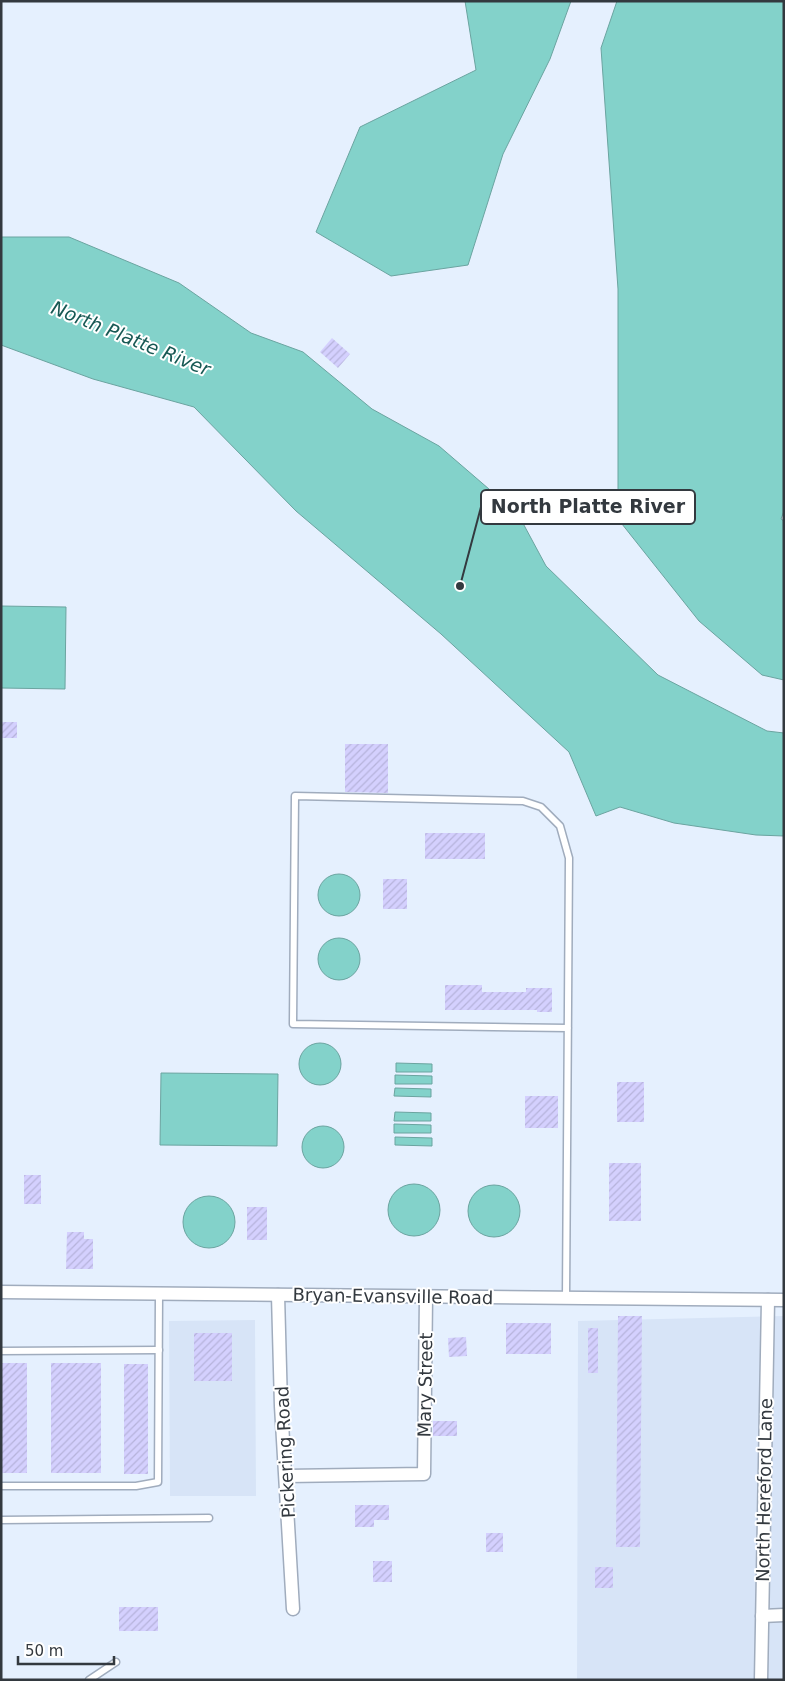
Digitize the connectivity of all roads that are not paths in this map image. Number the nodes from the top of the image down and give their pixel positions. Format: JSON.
{"nodes":[{"id":1,"x":568,"y":1028,"type":"junction"},
{"id":2,"x":1,"y":1292,"type":"edge"},
{"id":3,"x":159,"y":1294,"type":"junction"},
{"id":4,"x":278,"y":1295,"type":"junction"},
{"id":5,"x":426,"y":1296,"type":"junction"},
{"id":6,"x":566,"y":1298,"type":"junction"},
{"id":7,"x":768,"y":1300,"type":"junction"},
{"id":8,"x":784,"y":1300,"type":"edge"},
{"id":9,"x":159,"y":1350,"type":"junction"},
{"id":10,"x":1,"y":1351,"type":"edge"},
{"id":11,"x":286,"y":1476,"type":"junction"},
{"id":12,"x":1,"y":1486,"type":"edge"},
{"id":13,"x":209,"y":1518,"type":"dead end"},
{"id":14,"x":1,"y":1520,"type":"edge"},
{"id":15,"x":293,"y":1609,"type":"dead end"},
{"id":16,"x":762,"y":1616,"type":"junction"},
{"id":17,"x":784,"y":1616,"type":"edge"},
{"id":18,"x":116,"y":1662,"type":"dead end"},
{"id":19,"x":89,"y":1680,"type":"edge"},
{"id":20,"x":761,"y":1680,"type":"edge"}],
"edges":[{"from":1,"to":1,"type":"lane"},
{"from":1,"to":6,"type":"lane"},
{"from":2,"to":3,"type":"street","name":"Bryan-Evansville Road"},
{"from":3,"to":4,"type":"street","name":"Bryan-Evansville Road"},
{"from":3,"to":9,"type":"lane"},
{"from":4,"to":5,"type":"street","name":"Bryan-Evansville Road"},
{"from":4,"to":11,"type":"street","name":"Pickering Road"},
{"from":5,"to":6,"type":"street","name":"Bryan-Evansville Road"},
{"from":5,"to":11,"type":"street","name":"Mary Street"},
{"from":6,"to":7,"type":"street","name":"Bryan-Evansville Road"},
{"from":7,"to":8,"type":"street","name":"Bryan-Evansville Road"},
{"from":7,"to":16,"type":"street","name":"North Hereford Lane"},
{"from":9,"to":10,"type":"lane"},
{"from":9,"to":12,"type":"lane"},
{"from":11,"to":15,"type":"street","name":"Pickering Road"},
{"from":13,"to":14,"type":"lane"},
{"from":16,"to":17,"type":"street"},
{"from":16,"to":20,"type":"street","name":"North Hereford Lane"},
{"from":18,"to":19,"type":"lane"}]}
